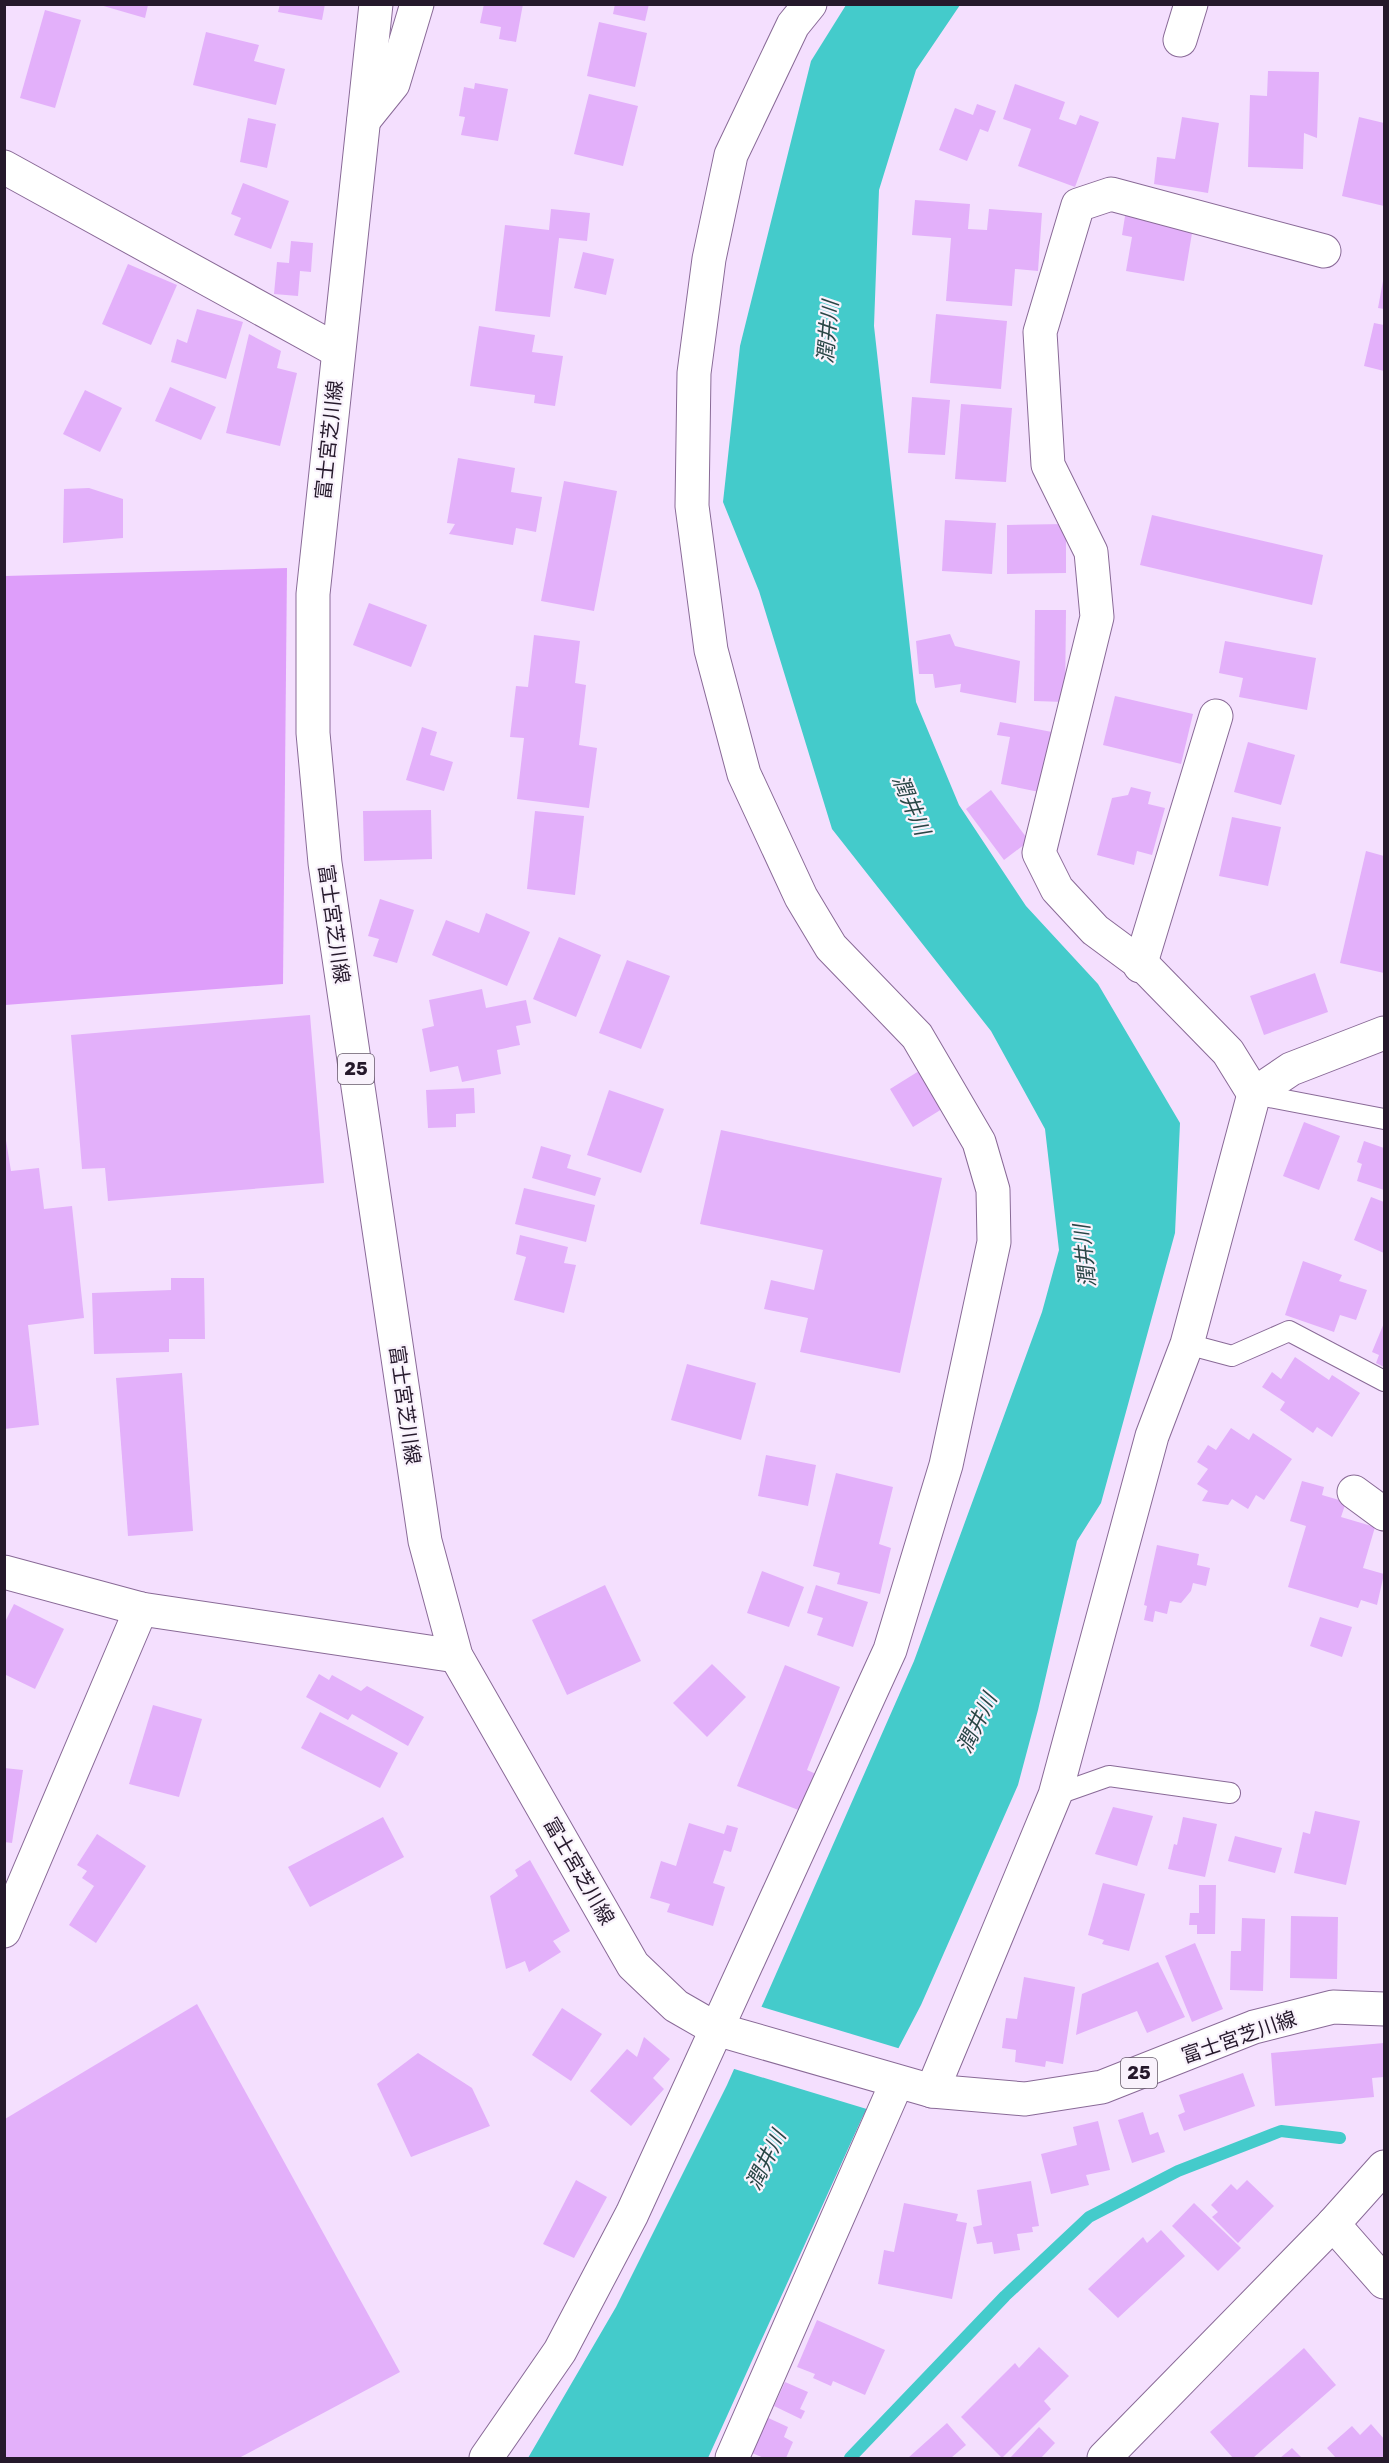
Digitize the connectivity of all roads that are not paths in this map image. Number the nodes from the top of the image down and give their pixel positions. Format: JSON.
{"nodes":[{"id":1,"x":376,"y":4,"type":"edge"},
{"id":2,"x":417,"y":4,"type":"edge"},
{"id":3,"x":810,"y":4,"type":"edge"},
{"id":4,"x":1191,"y":4,"type":"edge"},
{"id":5,"x":1180,"y":40,"type":"dead end"},
{"id":6,"x":364,"y":120,"type":"junction"},
{"id":7,"x":4,"y":167,"type":"edge"},
{"id":8,"x":1324,"y":250,"type":"dead end"},
{"id":9,"x":338,"y":351,"type":"junction"},
{"id":10,"x":1216,"y":716,"type":"dead end"},
{"id":11,"x":1140,"y":966,"type":"junction"},
{"id":12,"x":1384,"y":1033,"type":"edge"},
{"id":13,"x":1254,"y":1094,"type":"junction"},
{"id":14,"x":1384,"y":1119,"type":"edge"},
{"id":15,"x":1187,"y":1344,"type":"junction"},
{"id":16,"x":1384,"y":1381,"type":"edge"},
{"id":17,"x":1354,"y":1492,"type":"dead end"},
{"id":18,"x":1384,"y":1514,"type":"edge"},
{"id":19,"x":4,"y":1572,"type":"edge"},
{"id":20,"x":141,"y":1609,"type":"junction"},
{"id":21,"x":456,"y":1656,"type":"junction"},
{"id":22,"x":1230,"y":1793,"type":"dead end"},
{"id":23,"x":1055,"y":1795,"type":"junction"},
{"id":24,"x":4,"y":1931,"type":"edge"},
{"id":25,"x":1384,"y":2009,"type":"edge"},
{"id":26,"x":722,"y":2031,"type":"junction"},
{"id":27,"x":892,"y":2081,"type":"junction"},
{"id":28,"x":932,"y":2091,"type":"junction"},
{"id":29,"x":1384,"y":2167,"type":"edge"},
{"id":30,"x":1333,"y":2224,"type":"junction"},
{"id":31,"x":1384,"y":2282,"type":"edge"},
{"id":32,"x":486,"y":2458,"type":"edge"},
{"id":33,"x":732,"y":2458,"type":"edge"},
{"id":34,"x":1104,"y":2458,"type":"edge"}],
"edges":[{"from":1,"to":6,"type":"street","name":"富士宮芝川線","number":"25"},
{"from":2,"to":6,"type":"street"},
{"from":3,"to":26,"type":"street"},
{"from":4,"to":5,"type":"street"},
{"from":6,"to":9,"type":"street","name":"富士宮芝川線","number":"25"},
{"from":7,"to":9,"type":"street"},
{"from":8,"to":11,"type":"street"},
{"from":9,"to":21,"type":"street","name":"富士宮芝川線","number":"25"},
{"from":10,"to":11,"type":"street"},
{"from":11,"to":13,"type":"street"},
{"from":12,"to":13,"type":"street"},
{"from":13,"to":14,"type":"lane"},
{"from":13,"to":15,"type":"street"},
{"from":15,"to":16,"type":"lane"},
{"from":15,"to":23,"type":"street"},
{"from":17,"to":18,"type":"street"},
{"from":19,"to":20,"type":"street"},
{"from":20,"to":21,"type":"street"},
{"from":20,"to":24,"type":"street"},
{"from":21,"to":26,"type":"street","name":"富士宮芝川線","number":"25"},
{"from":22,"to":23,"type":"lane"},
{"from":23,"to":28,"type":"street"},
{"from":25,"to":28,"type":"street","name":"富士宮芝川線","number":"25"},
{"from":26,"to":27,"type":"street","name":"富士宮芝川線","number":"25"},
{"from":26,"to":32,"type":"street"},
{"from":27,"to":28,"type":"street","name":"富士宮芝川線","number":"25"},
{"from":27,"to":33,"type":"street"},
{"from":29,"to":30,"type":"street"},
{"from":30,"to":31,"type":"street"},
{"from":30,"to":34,"type":"street"}]}
